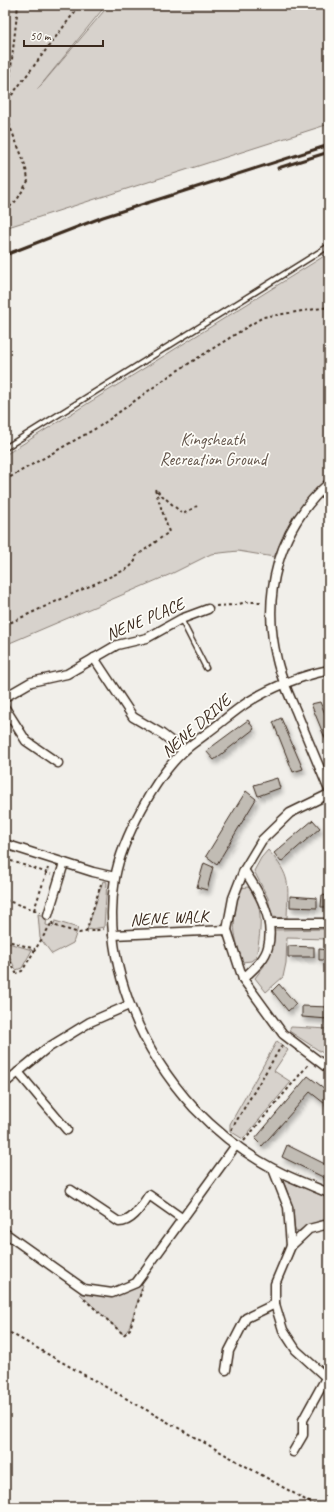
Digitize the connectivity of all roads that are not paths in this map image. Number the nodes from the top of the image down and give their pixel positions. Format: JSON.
{"nodes":[{"id":1,"x":329,"y":246,"type":"edge"},
{"id":2,"x":5,"y":448,"type":"edge"},
{"id":3,"x":329,"y":483,"type":"edge"},
{"id":4,"x":208,"y":609,"type":"road end"},
{"id":5,"x":181,"y":619,"type":"junction"},
{"id":6,"x":94,"y":658,"type":"junction"},
{"id":7,"x":206,"y":668,"type":"dead end"},
{"id":8,"x":329,"y":670,"type":"edge"},
{"id":9,"x":285,"y":684,"type":"junction"},
{"id":10,"x":5,"y":697,"type":"edge"},
{"id":11,"x":5,"y":708,"type":"edge"},
{"id":12,"x":184,"y":751,"type":"junction"},
{"id":13,"x":58,"y":763,"type":"dead end"},
{"id":14,"x":329,"y":790,"type":"edge"},
{"id":15,"x":329,"y":794,"type":"edge"},
{"id":16,"x":5,"y":844,"type":"edge"},
{"id":17,"x":64,"y":863,"type":"junction"},
{"id":18,"x":244,"y":870,"type":"junction"},
{"id":19,"x":115,"y":876,"type":"junction"},
{"id":20,"x":50,"y":919,"type":"road end"},
{"id":21,"x":269,"y":923,"type":"junction"},
{"id":22,"x":329,"y":923,"type":"edge"},
{"id":23,"x":227,"y":930,"type":"junction"},
{"id":24,"x":113,"y":931,"type":"junction"},
{"id":25,"x":243,"y":979,"type":"junction"},
{"id":26,"x":129,"y":1005,"type":"junction"},
{"id":27,"x":329,"y":1069,"type":"edge"},
{"id":28,"x":18,"y":1072,"type":"junction"},
{"id":29,"x":5,"y":1083,"type":"edge"},
{"id":30,"x":67,"y":1130,"type":"dead end"},
{"id":31,"x":237,"y":1146,"type":"junction"},
{"id":32,"x":273,"y":1169,"type":"junction"},
{"id":33,"x":71,"y":1190,"type":"dead end"},
{"id":34,"x":329,"y":1193,"type":"edge"},
{"id":35,"x":183,"y":1219,"type":"junction"},
{"id":36,"x":329,"y":1224,"type":"edge"},
{"id":37,"x":5,"y":1233,"type":"edge"},
{"id":38,"x":291,"y":1246,"type":"junction"},
{"id":39,"x":275,"y":1304,"type":"junction"},
{"id":40,"x":226,"y":1370,"type":"dead end"},
{"id":41,"x":327,"y":1379,"type":"edge"},
{"id":42,"x":293,"y":1452,"type":"dead end"}],
"edges":[{"from":1,"to":2,"type":"lane"},
{"from":3,"to":9,"type":"street"},
{"from":4,"to":5,"type":"street","name":"NENE PLACE"},
{"from":5,"to":6,"type":"street","name":"NENE PLACE"},
{"from":5,"to":7,"type":"lane"},
{"from":6,"to":10,"type":"street","name":"NENE PLACE"},
{"from":6,"to":12,"type":"street","name":"NENE PLACE"},
{"from":8,"to":9,"type":"street","name":"NENE DRIVE"},
{"from":9,"to":12,"type":"street","name":"NENE DRIVE"},
{"from":9,"to":14,"type":"street"},
{"from":11,"to":13,"type":"street"},
{"from":12,"to":19,"type":"street","name":"NENE DRIVE"},
{"from":15,"to":18,"type":"street"},
{"from":16,"to":17,"type":"street"},
{"from":17,"to":19,"type":"street"},
{"from":17,"to":20,"type":"street"},
{"from":18,"to":21,"type":"street"},
{"from":18,"to":23,"type":"street"},
{"from":19,"to":24,"type":"street","name":"NENE DRIVE"},
{"from":21,"to":22,"type":"street"},
{"from":21,"to":25,"type":"street"},
{"from":23,"to":24,"type":"street","name":"NENE WALK"},
{"from":23,"to":25,"type":"street"},
{"from":24,"to":26,"type":"street","name":"NENE DRIVE"},
{"from":25,"to":27,"type":"street"},
{"from":26,"to":28,"type":"street"},
{"from":26,"to":31,"type":"street","name":"NENE DRIVE"},
{"from":28,"to":29,"type":"street"},
{"from":28,"to":30,"type":"street"},
{"from":31,"to":32,"type":"street","name":"NENE DRIVE"},
{"from":31,"to":35,"type":"street"},
{"from":32,"to":34,"type":"street","name":"NENE DRIVE"},
{"from":32,"to":38,"type":"street"},
{"from":33,"to":35,"type":"street"},
{"from":35,"to":37,"type":"street"},
{"from":36,"to":38,"type":"street"},
{"from":38,"to":39,"type":"street"},
{"from":39,"to":40,"type":"street"},
{"from":39,"to":41,"type":"street"},
{"from":41,"to":42,"type":"street"}]}
